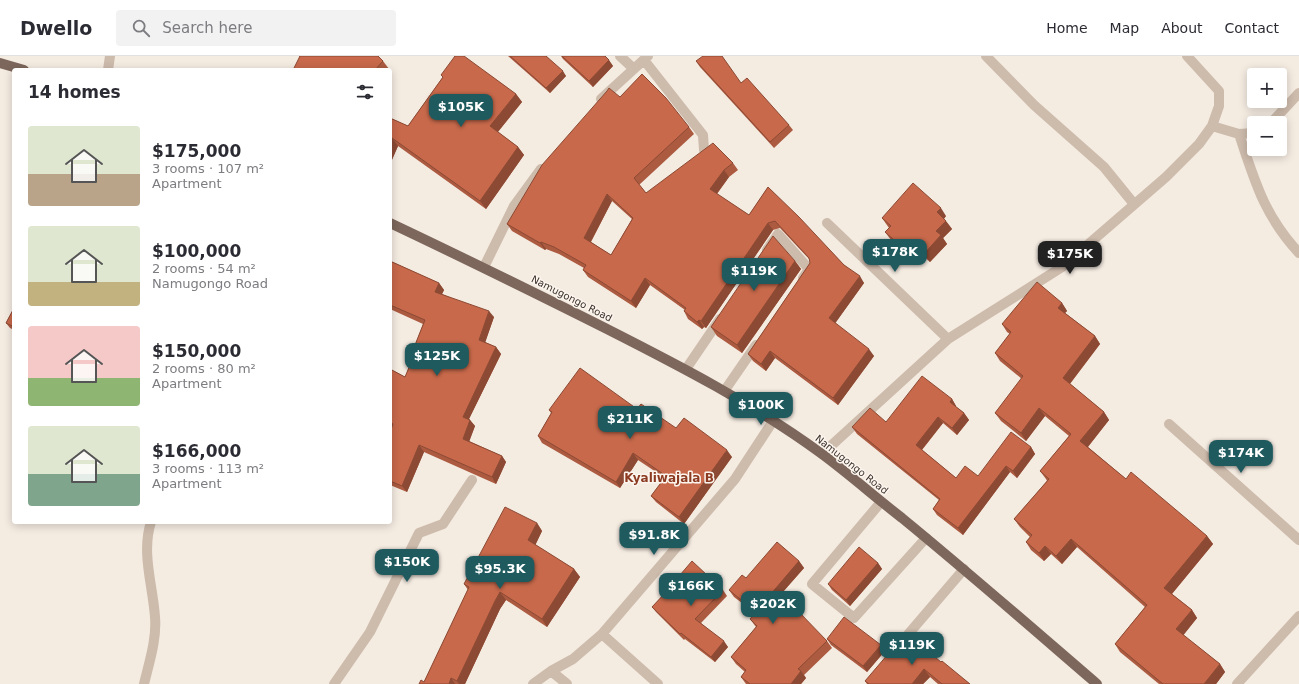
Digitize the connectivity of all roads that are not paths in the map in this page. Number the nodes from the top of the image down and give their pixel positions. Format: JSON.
{"nodes":[{"id":1,"x":110,"y":56,"type":"edge"},
{"id":2,"x":620,"y":56,"type":"edge"},
{"id":3,"x":986,"y":56,"type":"edge"},
{"id":4,"x":1187,"y":56,"type":"edge"},
{"id":5,"x":646,"y":58,"type":"edge"},
{"id":6,"x":0,"y":63,"type":"edge"},
{"id":7,"x":17,"y":68,"type":"edge"},
{"id":8,"x":108,"y":68,"type":"edge"},
{"id":9,"x":634,"y":69,"type":"junction"},
{"id":10,"x":1299,"y":93,"type":"edge"},
{"id":11,"x":596,"y":105,"type":"edge"},
{"id":12,"x":1278,"y":116,"type":"edge"},
{"id":13,"x":1212,"y":126,"type":"junction"},
{"id":14,"x":1247,"y":133,"type":"edge"},
{"id":15,"x":1239,"y":134,"type":"junction"},
{"id":16,"x":704,"y":150,"type":"edge"},
{"id":17,"x":550,"y":158,"type":"edge"},
{"id":18,"x":1134,"y":204,"type":"junction"},
{"id":19,"x":827,"y":223,"type":"dead end"},
{"id":20,"x":392,"y":224,"type":"edge"},
{"id":21,"x":1299,"y":253,"type":"edge"},
{"id":22,"x":760,"y":260,"type":"edge"},
{"id":23,"x":484,"y":267,"type":"junction"},
{"id":24,"x":796,"y":288,"type":"edge"},
{"id":25,"x":726,"y":311,"type":"edge"},
{"id":26,"x":760,"y":339,"type":"edge"},
{"id":27,"x":948,"y":339,"type":"junction"},
{"id":28,"x":686,"y":369,"type":"junction"},
{"id":29,"x":725,"y":390,"type":"junction"},
{"id":30,"x":773,"y":421,"type":"junction"},
{"id":31,"x":1169,"y":424,"type":"dead end"},
{"id":32,"x":822,"y":454,"type":"junction"},
{"id":33,"x":472,"y":480,"type":"edge"},
{"id":34,"x":881,"y":502,"type":"junction"},
{"id":35,"x":150,"y":524,"type":"edge"},
{"id":36,"x":926,"y":538,"type":"junction"},
{"id":37,"x":1299,"y":540,"type":"edge"},
{"id":38,"x":964,"y":569,"type":"junction"},
{"id":39,"x":1299,"y":616,"type":"edge"},
{"id":40,"x":602,"y":634,"type":"junction"},
{"id":41,"x":891,"y":654,"type":"edge"},
{"id":42,"x":551,"y":671,"type":"junction"},
{"id":43,"x":144,"y":684,"type":"edge"},
{"id":44,"x":334,"y":684,"type":"edge"},
{"id":45,"x":533,"y":684,"type":"edge"},
{"id":46,"x":567,"y":684,"type":"edge"},
{"id":47,"x":658,"y":684,"type":"edge"},
{"id":48,"x":1097,"y":684,"type":"edge"},
{"id":49,"x":1237,"y":684,"type":"edge"}],
"edges":[{"from":1,"to":8,"type":"street"},
{"from":2,"to":9,"type":"street"},
{"from":3,"to":18,"type":"street"},
{"from":4,"to":13,"type":"street"},
{"from":5,"to":9,"type":"street"},
{"from":5,"to":16,"type":"street"},
{"from":6,"to":7,"type":"main road"},
{"from":9,"to":11,"type":"street"},
{"from":10,"to":12,"type":"street"},
{"from":13,"to":15,"type":"street"},
{"from":13,"to":18,"type":"street"},
{"from":14,"to":15,"type":"street"},
{"from":15,"to":21,"type":"street"},
{"from":17,"to":23,"type":"street"},
{"from":18,"to":27,"type":"street"},
{"from":19,"to":27,"type":"street"},
{"from":20,"to":23,"type":"main road","name":"Namugongo Road"},
{"from":22,"to":24,"type":"street"},
{"from":23,"to":28,"type":"main road","name":"Namugongo Road"},
{"from":25,"to":28,"type":"street"},
{"from":26,"to":29,"type":"street"},
{"from":27,"to":32,"type":"street"},
{"from":28,"to":29,"type":"main road","name":"Namugongo Road"},
{"from":29,"to":30,"type":"main road","name":"Namugongo Road"},
{"from":30,"to":32,"type":"main road","name":"Namugongo Road"},
{"from":30,"to":40,"type":"street"},
{"from":31,"to":37,"type":"street"},
{"from":32,"to":34,"type":"main road","name":"Namugongo Road"},
{"from":33,"to":44,"type":"street"},
{"from":34,"to":36,"type":"main road","name":"Namugongo Road"},
{"from":34,"to":36,"type":"street"},
{"from":35,"to":43,"type":"street"},
{"from":36,"to":38,"type":"main road","name":"Namugongo Road"},
{"from":38,"to":41,"type":"street"},
{"from":38,"to":48,"type":"main road","name":"Namugongo Road"},
{"from":39,"to":49,"type":"street"},
{"from":40,"to":42,"type":"street"},
{"from":40,"to":47,"type":"street"},
{"from":42,"to":45,"type":"street"},
{"from":42,"to":46,"type":"street"}]}
